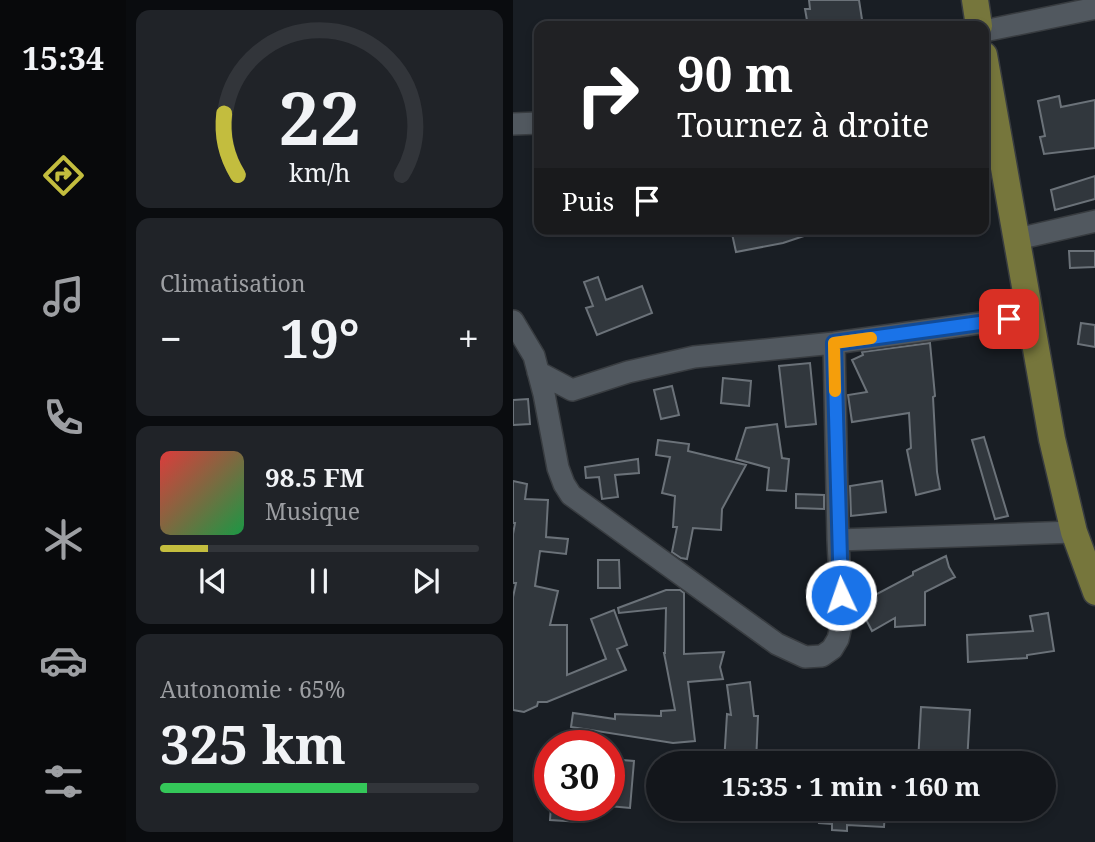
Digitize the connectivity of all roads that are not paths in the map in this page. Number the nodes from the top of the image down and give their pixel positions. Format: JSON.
{"nodes":[{"id":1,"x":975,"y":0,"type":"edge"},
{"id":2,"x":1095,"y":8,"type":"edge"},
{"id":3,"x":978,"y":21,"type":"edge"},
{"id":4,"x":989,"y":30,"type":"edge"},
{"id":5,"x":989,"y":91,"type":"edge"},
{"id":6,"x":534,"y":123,"type":"edge"},
{"id":7,"x":513,"y":124,"type":"edge"},
{"id":8,"x":1095,"y":221,"type":"edge"},
{"id":9,"x":1017,"y":239,"type":"junction"},
{"id":10,"x":1030,"y":316,"type":"junction"},
{"id":11,"x":513,"y":321,"type":"edge"},
{"id":12,"x":834,"y":343,"type":"junction"},
{"id":13,"x":538,"y":372,"type":"junction"},
{"id":14,"x":572,"y":390,"type":"junction"},
{"id":15,"x":549,"y":424,"type":"junction"},
{"id":16,"x":1074,"y":532,"type":"junction"},
{"id":17,"x":839,"y":540,"type":"junction"},
{"id":18,"x":1095,"y":592,"type":"edge"}],
"edges":[{"from":1,"to":3,"type":"main road"},
{"from":2,"to":4,"type":"street"},
{"from":5,"to":9,"type":"main road"},
{"from":6,"to":7,"type":"street"},
{"from":8,"to":9,"type":"street"},
{"from":9,"to":10,"type":"main road"},
{"from":10,"to":12,"type":"street"},
{"from":10,"to":16,"type":"main road"},
{"from":11,"to":13,"type":"street"},
{"from":12,"to":14,"type":"street"},
{"from":12,"to":17,"type":"street"},
{"from":13,"to":14,"type":"street"},
{"from":13,"to":15,"type":"street"},
{"from":14,"to":15,"type":"street"},
{"from":15,"to":17,"type":"street"},
{"from":16,"to":17,"type":"street"},
{"from":16,"to":18,"type":"main road"}]}
